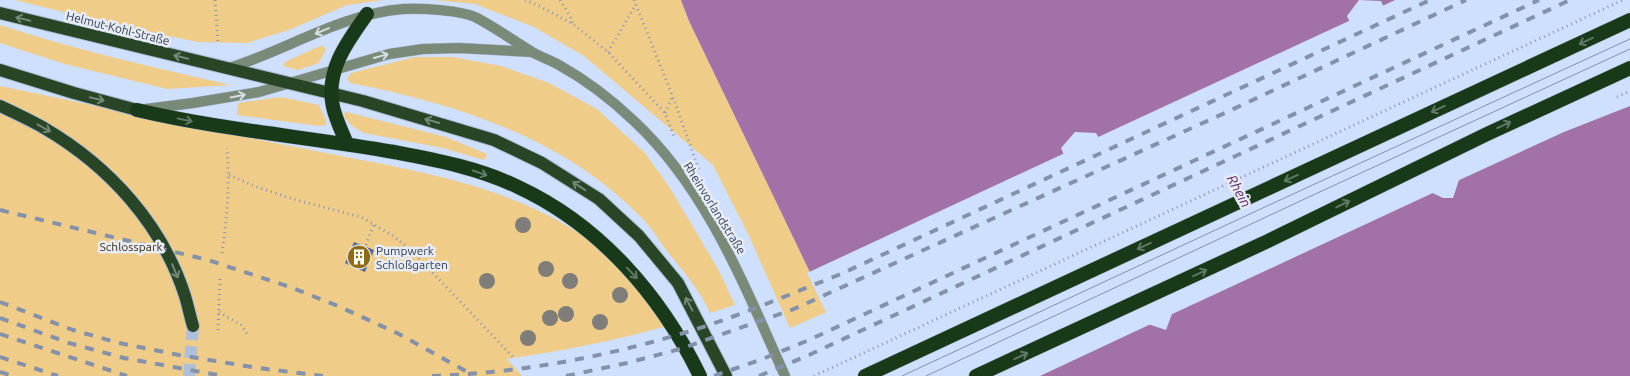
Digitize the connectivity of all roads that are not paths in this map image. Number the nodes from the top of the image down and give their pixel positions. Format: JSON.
{"nodes":[{"id":1,"x":0,"y":13,"type":"edge"},
{"id":2,"x":368,"y":14,"type":"junction"},
{"id":3,"x":1630,"y":20,"type":"edge"},
{"id":4,"x":533,"y":52,"type":"junction"},
{"id":5,"x":229,"y":68,"type":"junction"},
{"id":6,"x":1630,"y":68,"type":"edge"},
{"id":7,"x":334,"y":69,"type":"junction"},
{"id":8,"x":0,"y":70,"type":"edge"},
{"id":9,"x":290,"y":83,"type":"junction"},
{"id":10,"x":331,"y":93,"type":"junction"},
{"id":11,"x":0,"y":106,"type":"edge"},
{"id":12,"x":137,"y":110,"type":"junction"},
{"id":13,"x":347,"y":144,"type":"junction"},
{"id":14,"x":192,"y":326,"type":"tunnel mouth"},
{"id":15,"x":700,"y":376,"type":"edge"},
{"id":16,"x":726,"y":376,"type":"edge"},
{"id":17,"x":785,"y":376,"type":"edge"},
{"id":18,"x":865,"y":376,"type":"edge"},
{"id":19,"x":976,"y":376,"type":"edge"}],
"edges":[{"from":5,"to":1,"type":"main road","name":"Helmut-Kohl-Straße","one_way":true},
{"from":2,"to":4,"type":"street","name":"Rheinvorlandstraße"},
{"from":2,"to":5,"type":"street","name":"Rheinvorlandstraße","one_way":true},
{"from":2,"to":7,"type":"highway"},
{"from":3,"to":18,"type":"highway","one_way":true},
{"from":7,"to":4,"type":"street","name":"Rheinvorlandstraße","one_way":true},
{"from":4,"to":17,"type":"street","name":"Rheinvorlandstraße"},
{"from":5,"to":9,"type":"main road","name":"Helmut-Kohl-Straße"},
{"from":19,"to":6,"type":"highway","one_way":true},
{"from":7,"to":9,"type":"street","name":"Rheinvorlandstraße"},
{"from":7,"to":10,"type":"highway"},
{"from":8,"to":12,"type":"main road","one_way":true},
{"from":9,"to":10,"type":"main road","name":"Helmut-Kohl-Straße"},
{"from":12,"to":9,"type":"street","name":"Rheinvorlandstraße","one_way":true},
{"from":10,"to":13,"type":"highway"},
{"from":16,"to":10,"type":"main road","name":"Helmut-Kohl-Straße","one_way":true},
{"from":11,"to":14,"type":"main road","one_way":true},
{"from":12,"to":13,"type":"highway","one_way":true},
{"from":13,"to":15,"type":"highway","one_way":true}]}
